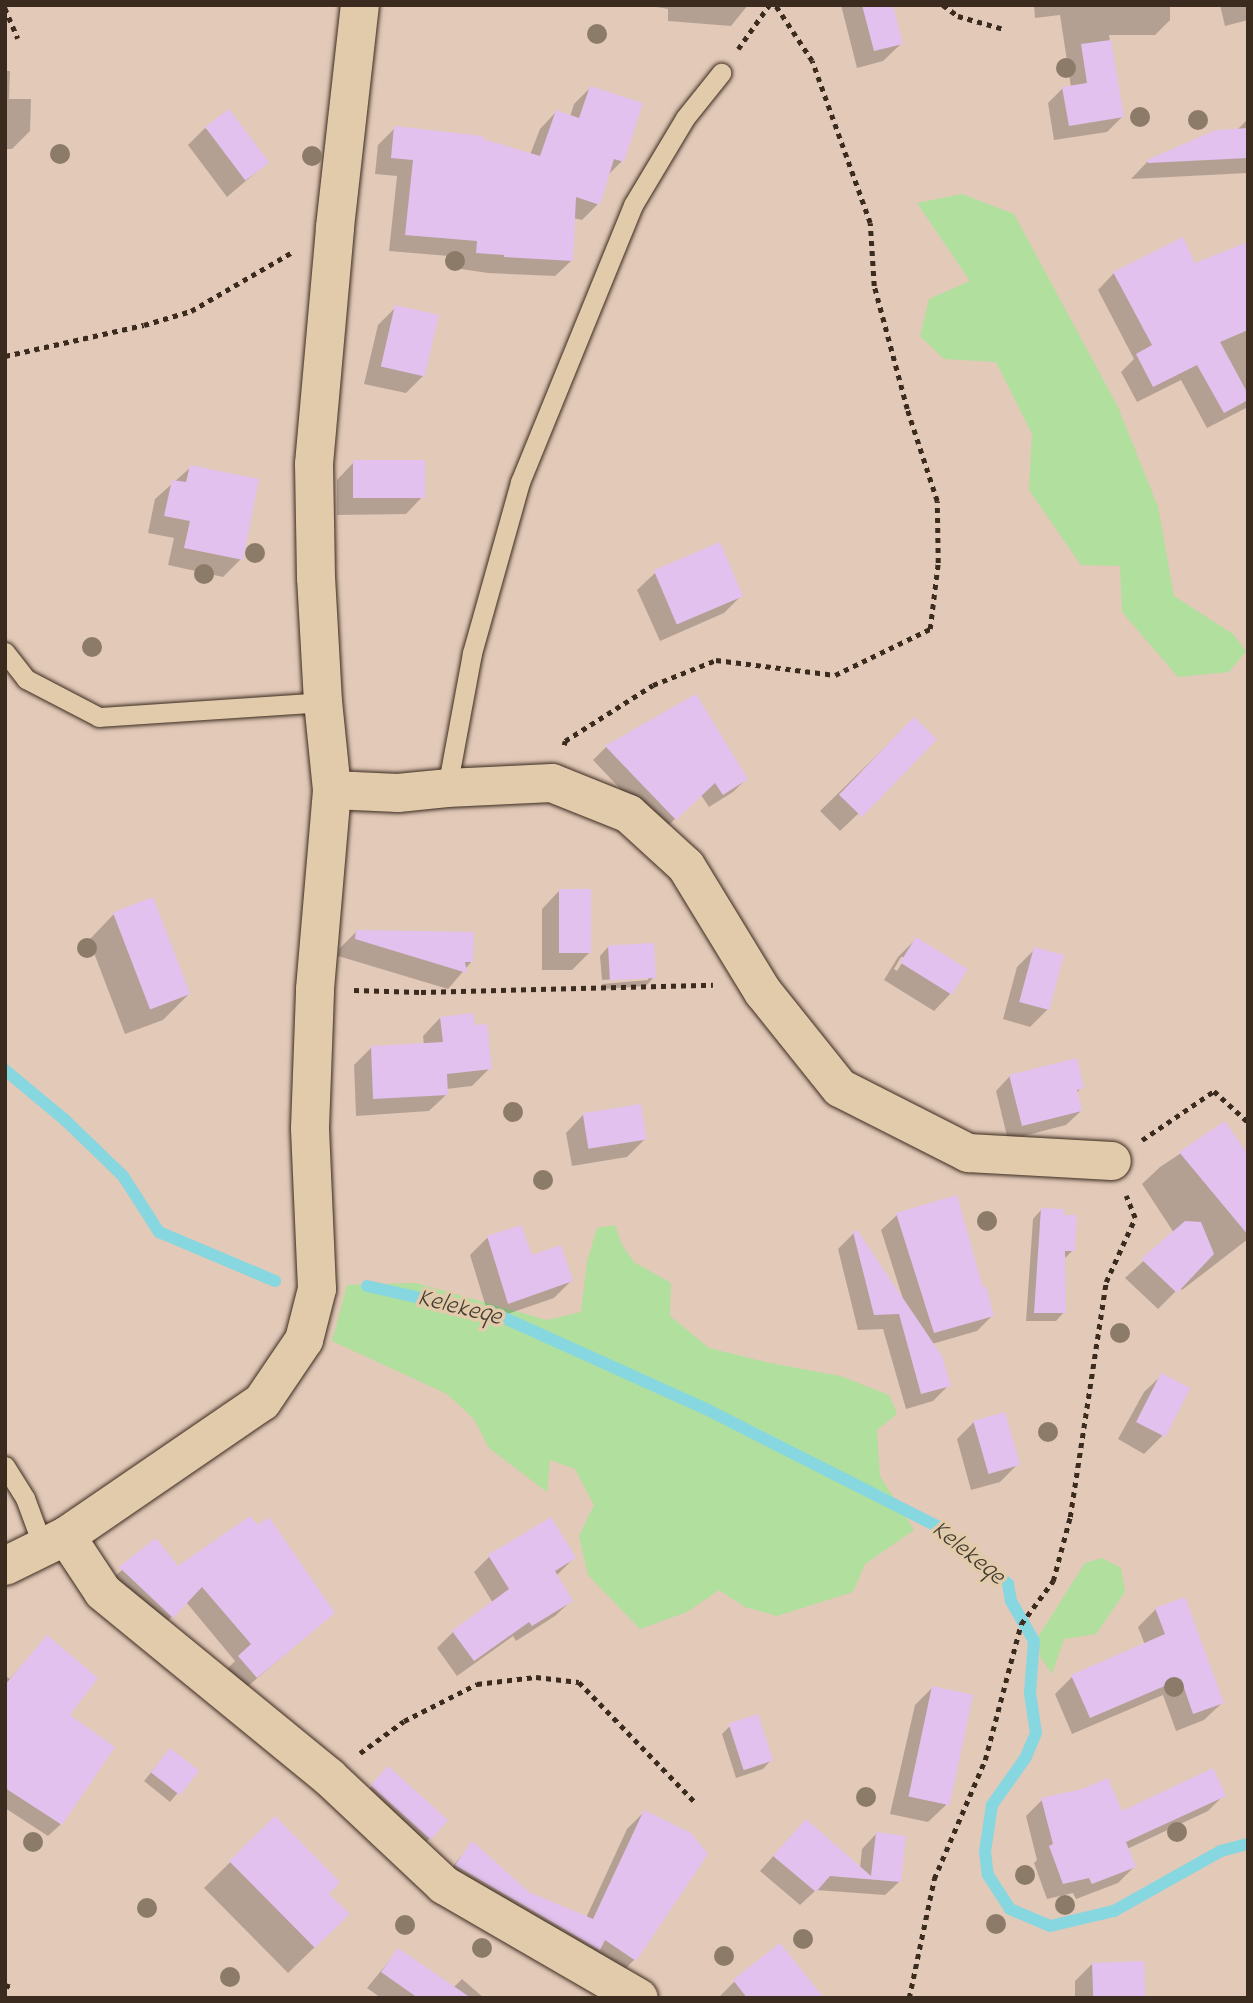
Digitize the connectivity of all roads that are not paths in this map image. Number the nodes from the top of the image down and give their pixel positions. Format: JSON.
{"nodes":[{"id":1,"x":360,"y":5,"type":"edge"},
{"id":2,"x":721,"y":73,"type":"road end"},
{"id":3,"x":5,"y":652,"type":"edge"},
{"id":4,"x":323,"y":702,"type":"junction"},
{"id":5,"x":447,"y":788,"type":"junction"},
{"id":6,"x":332,"y":790,"type":"junction"},
{"id":7,"x":1112,"y":1161,"type":"road end"},
{"id":8,"x":5,"y":1466,"type":"edge"},
{"id":9,"x":55,"y":1541,"type":"junction"},
{"id":10,"x":5,"y":1566,"type":"edge"},
{"id":11,"x":639,"y":1998,"type":"edge"}],
"edges":[{"from":1,"to":4,"type":"street"},
{"from":2,"to":5,"type":"lane"},
{"from":3,"to":4,"type":"lane"},
{"from":4,"to":6,"type":"street"},
{"from":5,"to":6,"type":"street"},
{"from":5,"to":7,"type":"street"},
{"from":6,"to":9,"type":"street"},
{"from":8,"to":9,"type":"lane"},
{"from":9,"to":10,"type":"street"},
{"from":9,"to":11,"type":"street"}]}
